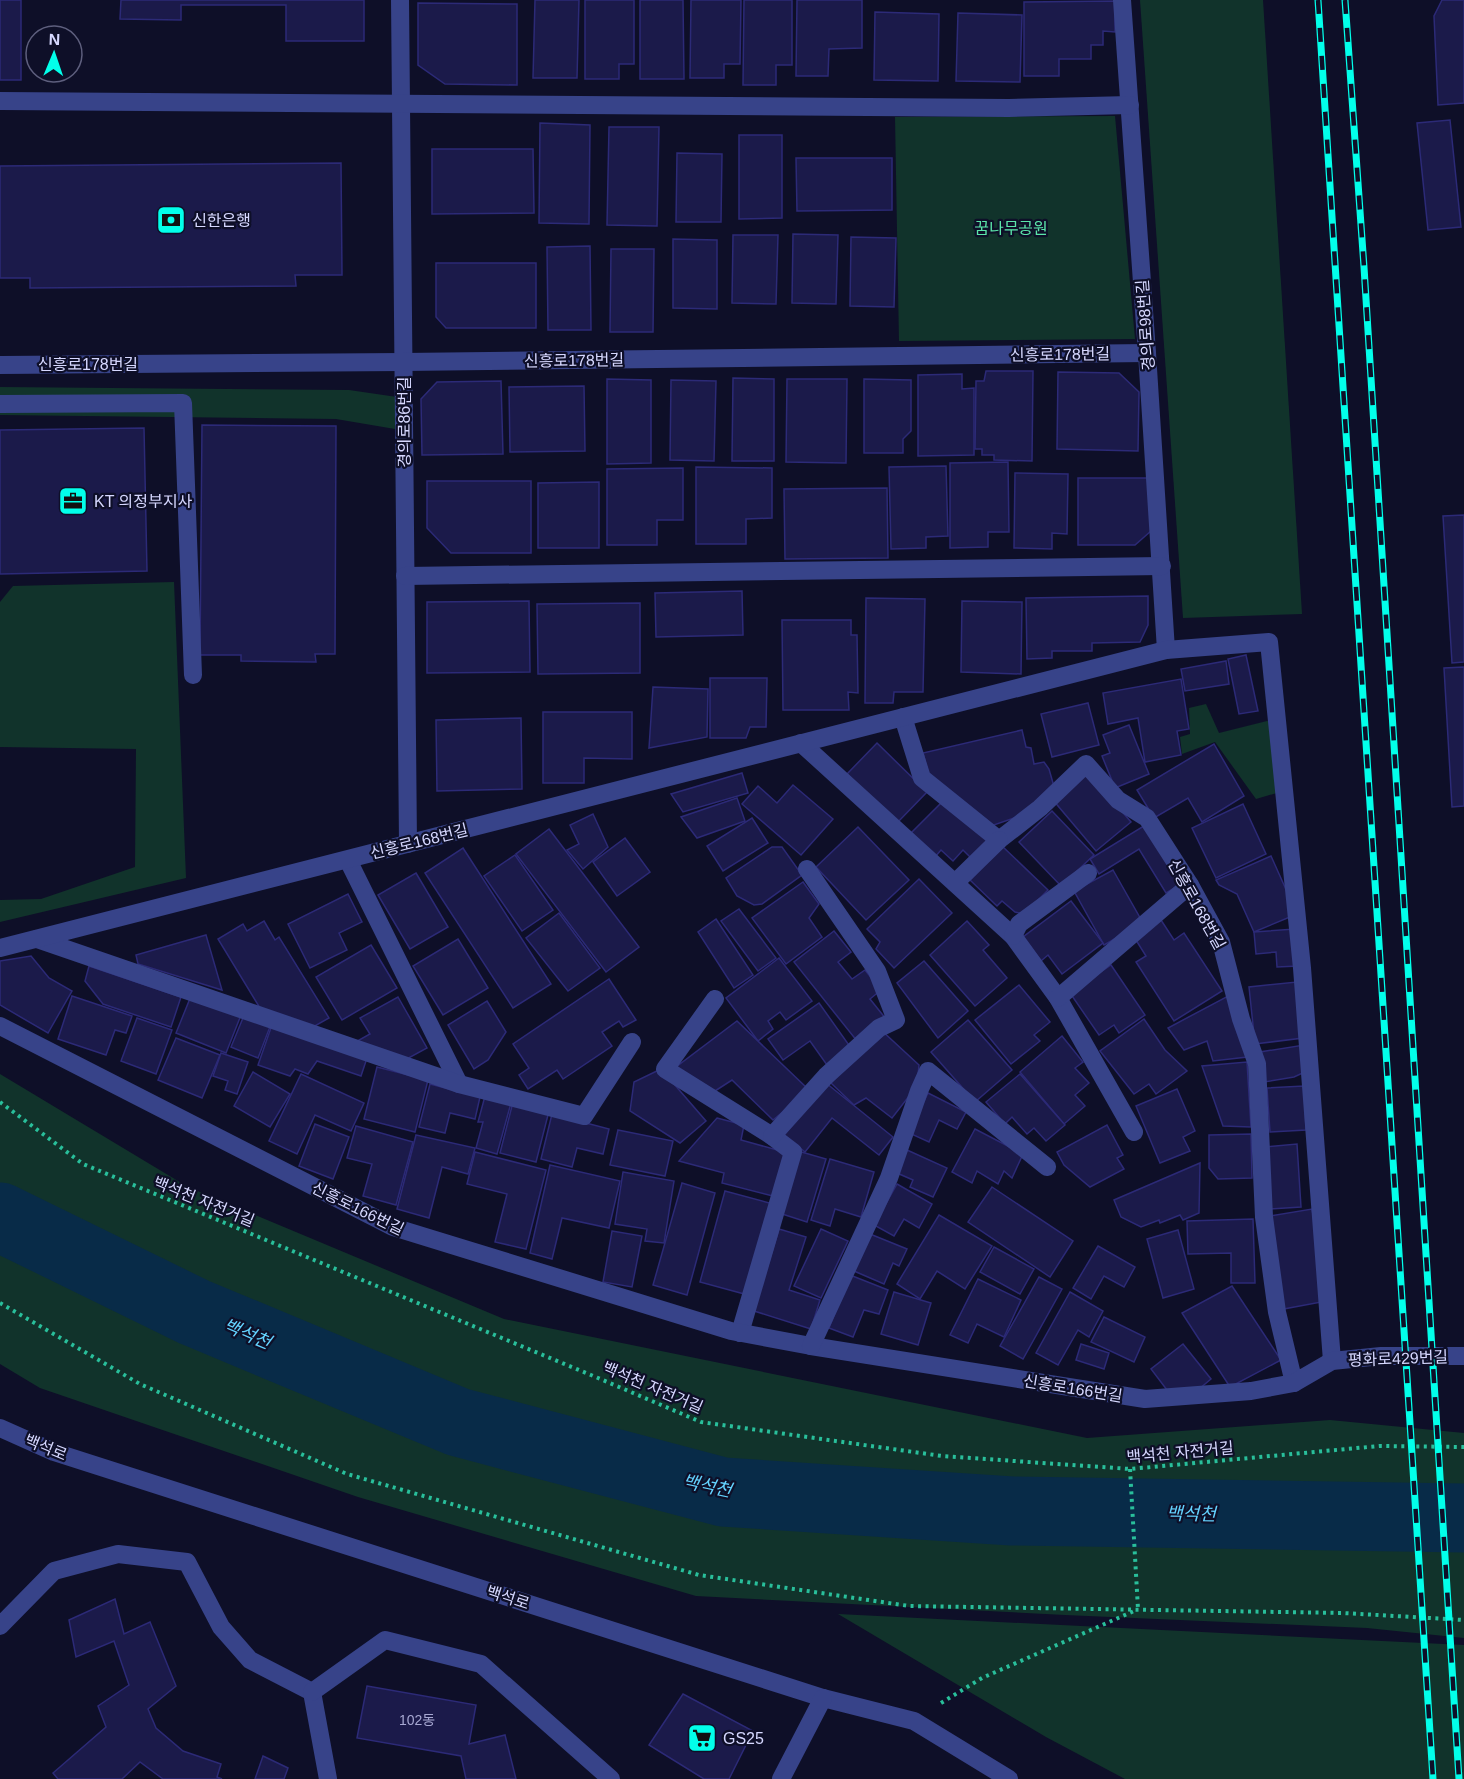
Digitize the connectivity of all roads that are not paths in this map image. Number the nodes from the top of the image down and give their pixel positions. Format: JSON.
{"nodes":[{"id":1,"x":400,"y":0,"type":"edge"},
{"id":2,"x":1122,"y":0,"type":"edge"},
{"id":3,"x":0,"y":101,"type":"edge"},
{"id":4,"x":401,"y":103,"type":"junction"},
{"id":5,"x":1130,"y":105,"type":"junction"},
{"id":6,"x":1148,"y":353,"type":"junction"},
{"id":7,"x":403,"y":362,"type":"junction"},
{"id":8,"x":0,"y":365,"type":"edge"},
{"id":9,"x":0,"y":404,"type":"edge"},
{"id":10,"x":1162,"y":566,"type":"junction"},
{"id":11,"x":405,"y":576,"type":"junction"},
{"id":12,"x":1166,"y":650,"type":"junction"},
{"id":13,"x":193,"y":675,"type":"dead end"},
{"id":14,"x":903,"y":717,"type":"junction"},
{"id":15,"x":801,"y":743,"type":"junction"},
{"id":16,"x":999,"y":840,"type":"junction"},
{"id":17,"x":408,"y":844,"type":"junction"},
{"id":18,"x":348,"y":860,"type":"junction"},
{"id":19,"x":807,"y":869,"type":"dead end"},
{"id":20,"x":1088,"y":873,"type":"dead end"},
{"id":21,"x":955,"y":883,"type":"junction"},
{"id":22,"x":1190,"y":885,"type":"junction"},
{"id":23,"x":1013,"y":936,"type":"junction"},
{"id":24,"x":37,"y":939,"type":"junction"},
{"id":25,"x":0,"y":948,"type":"edge"},
{"id":26,"x":1058,"y":998,"type":"junction"},
{"id":27,"x":715,"y":999,"type":"dead end"},
{"id":28,"x":0,"y":1026,"type":"edge"},
{"id":29,"x":632,"y":1042,"type":"dead end"},
{"id":30,"x":459,"y":1084,"type":"junction"},
{"id":31,"x":1134,"y":1132,"type":"dead end"},
{"id":32,"x":772,"y":1136,"type":"junction"},
{"id":33,"x":1047,"y":1167,"type":"dead end"},
{"id":34,"x":740,"y":1333,"type":"junction"},
{"id":35,"x":811,"y":1346,"type":"junction"},
{"id":36,"x":1464,"y":1356,"type":"edge"},
{"id":37,"x":1332,"y":1361,"type":"junction"},
{"id":38,"x":1294,"y":1383,"type":"junction"},
{"id":39,"x":0,"y":1428,"type":"edge"},
{"id":40,"x":0,"y":1626,"type":"edge"},
{"id":41,"x":312,"y":1692,"type":"junction"},
{"id":42,"x":823,"y":1698,"type":"junction"},
{"id":43,"x":328,"y":1779,"type":"edge"},
{"id":44,"x":611,"y":1779,"type":"edge"},
{"id":45,"x":781,"y":1779,"type":"edge"},
{"id":46,"x":1010,"y":1779,"type":"edge"}],
"edges":[{"from":1,"to":4,"type":"street","name":"경의로86번길"},
{"from":2,"to":5,"type":"street","name":"경의로98번길"},
{"from":3,"to":4,"type":"street"},
{"from":4,"to":5,"type":"street"},
{"from":4,"to":7,"type":"street","name":"경의로86번길"},
{"from":5,"to":6,"type":"street","name":"경의로98번길"},
{"from":6,"to":7,"type":"street","name":"신흥로178번길"},
{"from":6,"to":10,"type":"street","name":"경의로98번길"},
{"from":7,"to":8,"type":"street","name":"신흥로178번길"},
{"from":7,"to":11,"type":"street","name":"경의로86번길"},
{"from":9,"to":13,"type":"street"},
{"from":10,"to":11,"type":"street"},
{"from":10,"to":12,"type":"street","name":"경의로98번길"},
{"from":11,"to":17,"type":"street","name":"경의로86번길"},
{"from":12,"to":14,"type":"street","name":"신흥로168번길"},
{"from":12,"to":37,"type":"street","name":"신흥로168번길"},
{"from":14,"to":15,"type":"street","name":"신흥로168번길"},
{"from":14,"to":16,"type":"street"},
{"from":15,"to":17,"type":"street","name":"신흥로168번길"},
{"from":15,"to":21,"type":"street"},
{"from":16,"to":21,"type":"street"},
{"from":16,"to":22,"type":"street","name":"신흥로168번길"},
{"from":17,"to":18,"type":"street","name":"신흥로168번길"},
{"from":18,"to":24,"type":"street","name":"신흥로168번길"},
{"from":18,"to":30,"type":"street"},
{"from":19,"to":32,"type":"street"},
{"from":20,"to":23,"type":"street"},
{"from":21,"to":23,"type":"street"},
{"from":22,"to":26,"type":"street"},
{"from":22,"to":38,"type":"street","name":"신흥로168번길"},
{"from":23,"to":26,"type":"street"},
{"from":24,"to":25,"type":"street","name":"신흥로168번길"},
{"from":24,"to":30,"type":"street"},
{"from":26,"to":31,"type":"street"},
{"from":27,"to":32,"type":"street"},
{"from":28,"to":34,"type":"street","name":"신흥로166번길"},
{"from":29,"to":30,"type":"street"},
{"from":32,"to":34,"type":"street"},
{"from":33,"to":35,"type":"street"},
{"from":34,"to":35,"type":"street","name":"신흥로166번길"},
{"from":35,"to":38,"type":"street","name":"신흥로166번길"},
{"from":36,"to":37,"type":"street","name":"평화로429번길"},
{"from":37,"to":38,"type":"street","name":"신흥로166번길"},
{"from":39,"to":42,"type":"street","name":"백석로"},
{"from":40,"to":41,"type":"street"},
{"from":41,"to":43,"type":"street"},
{"from":41,"to":44,"type":"street"},
{"from":42,"to":45,"type":"street"},
{"from":42,"to":46,"type":"street","name":"백석로"}]}
